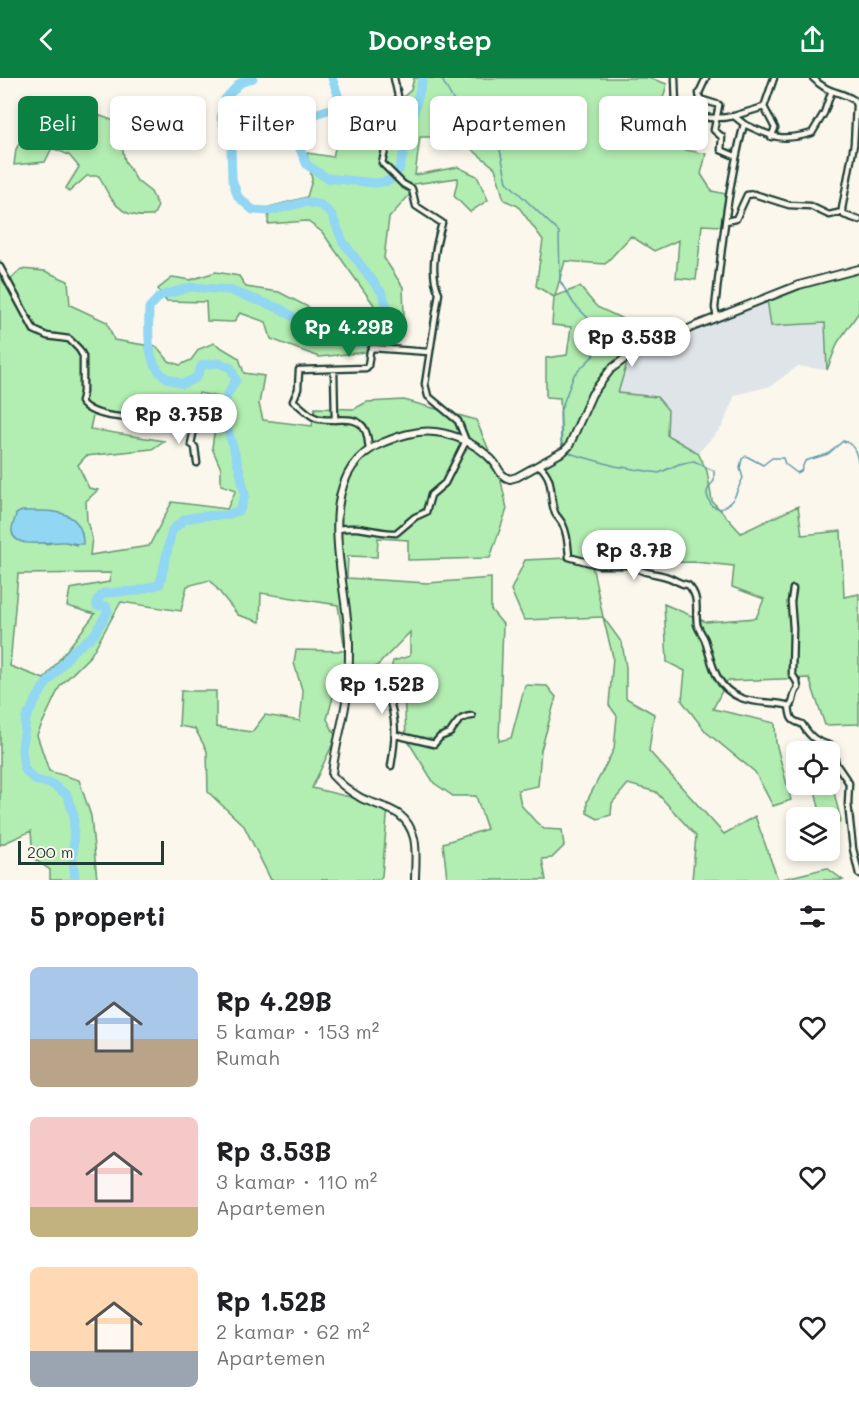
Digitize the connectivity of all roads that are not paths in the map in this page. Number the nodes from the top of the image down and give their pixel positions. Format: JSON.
{"nodes":[{"id":1,"x":394,"y":78,"type":"edge"},
{"id":2,"x":675,"y":78,"type":"edge"},
{"id":3,"x":706,"y":78,"type":"edge"},
{"id":4,"x":774,"y":78,"type":"edge"},
{"id":5,"x":813,"y":78,"type":"edge"},
{"id":6,"x":831,"y":93,"type":"junction"},
{"id":7,"x":764,"y":107,"type":"junction"},
{"id":8,"x":734,"y":116,"type":"junction"},
{"id":9,"x":717,"y":120,"type":"junction"},
{"id":10,"x":744,"y":124,"type":"junction"},
{"id":11,"x":771,"y":137,"type":"junction"},
{"id":12,"x":735,"y":156,"type":"junction"},
{"id":13,"x":842,"y":212,"type":"junction"},
{"id":14,"x":859,"y":220,"type":"edge"},
{"id":15,"x":726,"y":221,"type":"junction"},
{"id":16,"x":0,"y":267,"type":"edge"},
{"id":17,"x":859,"y":269,"type":"edge"},
{"id":18,"x":717,"y":317,"type":"junction"},
{"id":19,"x":429,"y":352,"type":"junction"},
{"id":20,"x":334,"y":370,"type":"junction"},
{"id":21,"x":223,"y":406,"type":"dead end"},
{"id":22,"x":335,"y":420,"type":"junction"},
{"id":23,"x":194,"y":426,"type":"junction"},
{"id":24,"x":466,"y":441,"type":"junction"},
{"id":25,"x":369,"y":449,"type":"junction"},
{"id":26,"x":196,"y":463,"type":"dead end"},
{"id":27,"x":538,"y":464,"type":"junction"},
{"id":28,"x":338,"y":529,"type":"junction"},
{"id":29,"x":794,"y":589,"type":"dead end"},
{"id":30,"x":348,"y":680,"type":"junction"},
{"id":31,"x":790,"y":707,"type":"junction"},
{"id":32,"x":472,"y":716,"type":"dead end"},
{"id":33,"x":396,"y":735,"type":"junction"},
{"id":34,"x":391,"y":766,"type":"dead end"},
{"id":35,"x":859,"y":874,"type":"edge"},
{"id":36,"x":415,"y":880,"type":"edge"}],
"edges":[{"from":1,"to":19,"type":"street"},
{"from":2,"to":9,"type":"street"},
{"from":3,"to":9,"type":"street"},
{"from":4,"to":7,"type":"street"},
{"from":5,"to":6,"type":"street"},
{"from":6,"to":11,"type":"street"},
{"from":6,"to":13,"type":"street"},
{"from":7,"to":8,"type":"street"},
{"from":7,"to":11,"type":"street"},
{"from":8,"to":9,"type":"street"},
{"from":8,"to":10,"type":"street"},
{"from":9,"to":12,"type":"street"},
{"from":10,"to":11,"type":"street"},
{"from":10,"to":12,"type":"street"},
{"from":12,"to":15,"type":"street"},
{"from":13,"to":14,"type":"street"},
{"from":13,"to":15,"type":"street"},
{"from":15,"to":18,"type":"street"},
{"from":16,"to":23,"type":"street"},
{"from":17,"to":18,"type":"street"},
{"from":18,"to":27,"type":"street"},
{"from":19,"to":20,"type":"street"},
{"from":19,"to":24,"type":"street"},
{"from":20,"to":22,"type":"street"},
{"from":20,"to":22,"type":"street"},
{"from":21,"to":23,"type":"street"},
{"from":22,"to":25,"type":"street"},
{"from":23,"to":26,"type":"street"},
{"from":24,"to":25,"type":"street"},
{"from":24,"to":27,"type":"street"},
{"from":24,"to":28,"type":"street"},
{"from":25,"to":28,"type":"street"},
{"from":27,"to":31,"type":"street"},
{"from":28,"to":30,"type":"street"},
{"from":29,"to":31,"type":"street"},
{"from":30,"to":33,"type":"street"},
{"from":30,"to":36,"type":"street"},
{"from":31,"to":35,"type":"street"},
{"from":32,"to":33,"type":"street"},
{"from":33,"to":34,"type":"street"}]}
